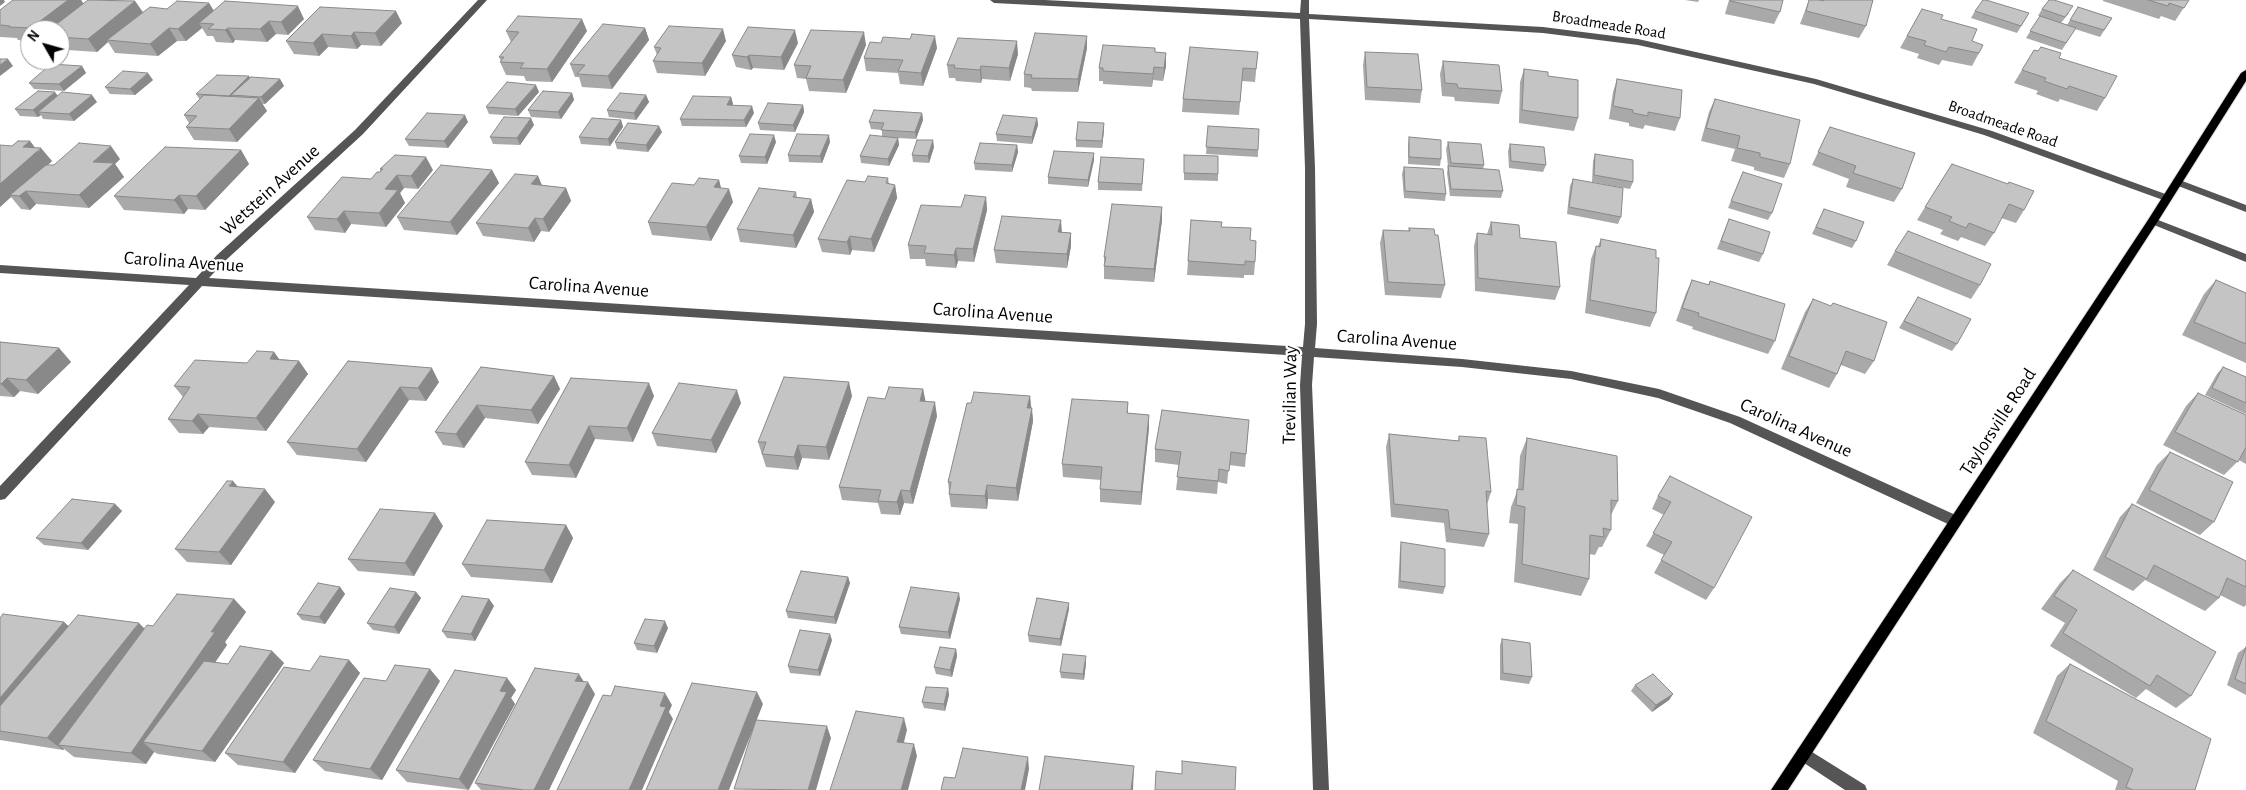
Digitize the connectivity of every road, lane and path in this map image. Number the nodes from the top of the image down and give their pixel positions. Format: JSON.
{"nodes":[{"id":1,"x":483,"y":0,"type":"edge"},
{"id":2,"x":994,"y":0,"type":"edge"},
{"id":3,"x":1305,"y":0,"type":"edge"},
{"id":4,"x":1305,"y":15,"type":"junction"},
{"id":5,"x":2246,"y":72,"type":"edge"},
{"id":6,"x":2177,"y":182,"type":"junction"},
{"id":7,"x":2167,"y":198,"type":"junction"},
{"id":8,"x":2246,"y":209,"type":"edge"},
{"id":9,"x":2153,"y":221,"type":"junction"},
{"id":10,"x":2246,"y":258,"type":"edge"},
{"id":11,"x":0,"y":269,"type":"edge"},
{"id":12,"x":200,"y":282,"type":"junction"},
{"id":13,"x":1308,"y":352,"type":"junction"},
{"id":14,"x":0,"y":496,"type":"edge"},
{"id":15,"x":1955,"y":521,"type":"junction"},
{"id":16,"x":1804,"y":754,"type":"junction"},
{"id":17,"x":1321,"y":790,"type":"edge"},
{"id":18,"x":1779,"y":790,"type":"edge"},
{"id":19,"x":1859,"y":790,"type":"edge"}],
"edges":[{"from":1,"to":12,"type":"street","name":"Wetstein Avenue"},
{"from":2,"to":4,"type":"street","name":"Broadmeade Road"},
{"from":3,"to":4,"type":"street","name":"Trevilian Way"},
{"from":4,"to":7,"type":"street","name":"Broadmeade Road"},
{"from":4,"to":13,"type":"street","name":"Trevilian Way"},
{"from":5,"to":6,"type":"main road","name":"Taylorsville Road"},
{"from":6,"to":7,"type":"main road","name":"Taylorsville Road"},
{"from":6,"to":8,"type":"street"},
{"from":7,"to":9,"type":"main road","name":"Taylorsville Road"},
{"from":9,"to":10,"type":"street"},
{"from":9,"to":15,"type":"main road","name":"Taylorsville Road"},
{"from":11,"to":12,"type":"street","name":"Carolina Avenue"},
{"from":12,"to":13,"type":"street","name":"Carolina Avenue"},
{"from":12,"to":14,"type":"street","name":"Wetstein Avenue"},
{"from":13,"to":15,"type":"street","name":"Carolina Avenue"},
{"from":13,"to":17,"type":"street","name":"Trevilian Way"},
{"from":15,"to":16,"type":"main road","name":"Taylorsville Road"},
{"from":16,"to":18,"type":"main road","name":"Taylorsville Road"},
{"from":16,"to":19,"type":"street"}]}
